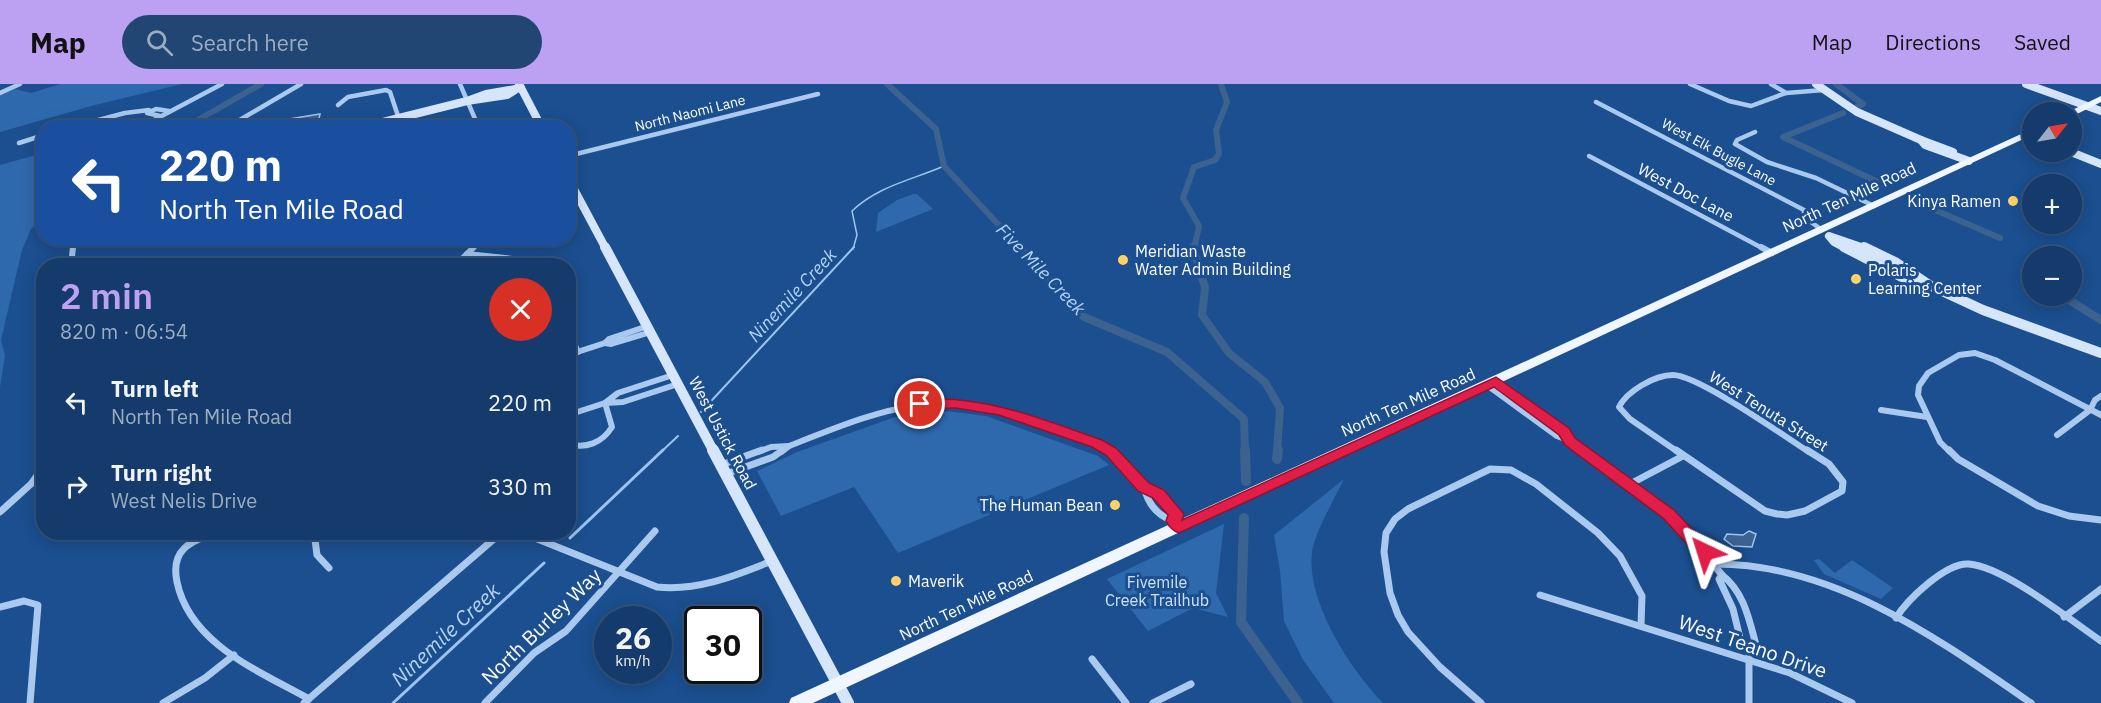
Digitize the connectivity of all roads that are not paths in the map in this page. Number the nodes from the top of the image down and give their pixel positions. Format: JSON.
{"nodes":[{"id":1,"x":20,"y":84,"type":"edge"},
{"id":2,"x":222,"y":84,"type":"edge"},
{"id":3,"x":301,"y":84,"type":"edge"},
{"id":4,"x":460,"y":84,"type":"edge"},
{"id":5,"x":1690,"y":84,"type":"edge"},
{"id":6,"x":1771,"y":84,"type":"edge"},
{"id":7,"x":1816,"y":84,"type":"edge"},
{"id":8,"x":2026,"y":84,"type":"edge"},
{"id":9,"x":2032,"y":84,"type":"edge"},
{"id":10,"x":518,"y":87,"type":"edge"},
{"id":11,"x":1824,"y":90,"type":"junction"},
{"id":12,"x":0,"y":93,"type":"edge"},
{"id":13,"x":1786,"y":93,"type":"junction"},
{"id":14,"x":818,"y":94,"type":"dead end"},
{"id":15,"x":2070,"y":99,"type":"junction"},
{"id":16,"x":2101,"y":99,"type":"edge"},
{"id":17,"x":467,"y":101,"type":"junction"},
{"id":18,"x":1596,"y":102,"type":"dead end"},
{"id":19,"x":338,"y":105,"type":"dead end"},
{"id":20,"x":2088,"y":106,"type":"junction"},
{"id":21,"x":2082,"y":109,"type":"edge"},
{"id":22,"x":149,"y":110,"type":"junction"},
{"id":23,"x":170,"y":111,"type":"junction"},
{"id":24,"x":2101,"y":111,"type":"edge"},
{"id":25,"x":160,"y":116,"type":"junction"},
{"id":26,"x":399,"y":119,"type":"junction"},
{"id":27,"x":96,"y":120,"type":"edge"},
{"id":28,"x":153,"y":120,"type":"edge"},
{"id":29,"x":240,"y":120,"type":"edge"},
{"id":30,"x":395,"y":120,"type":"edge"},
{"id":31,"x":475,"y":120,"type":"edge"},
{"id":32,"x":537,"y":120,"type":"edge"},
{"id":33,"x":1755,"y":132,"type":"dead end"},
{"id":34,"x":36,"y":138,"type":"edge"},
{"id":35,"x":2022,"y":138,"type":"edge"},
{"id":36,"x":19,"y":143,"type":"dead end"},
{"id":37,"x":576,"y":154,"type":"edge"},
{"id":38,"x":1589,"y":156,"type":"dead end"},
{"id":39,"x":2082,"y":156,"type":"edge"},
{"id":40,"x":1969,"y":161,"type":"junction"},
{"id":41,"x":2101,"y":164,"type":"edge"},
{"id":42,"x":576,"y":193,"type":"edge"},
{"id":43,"x":1874,"y":206,"type":"junction"},
{"id":44,"x":1824,"y":232,"type":"junction"},
{"id":45,"x":475,"y":246,"type":"edge"},
{"id":46,"x":1772,"y":253,"type":"junction"},
{"id":47,"x":467,"y":254,"type":"junction"},
{"id":48,"x":463,"y":258,"type":"edge"},
{"id":49,"x":504,"y":258,"type":"edge"},
{"id":50,"x":650,"y":329,"type":"junction"},
{"id":51,"x":576,"y":348,"type":"edge"},
{"id":52,"x":578,"y":352,"type":"joint"},
{"id":53,"x":2101,"y":353,"type":"edge"},
{"id":54,"x":675,"y":379,"type":"junction"},
{"id":55,"x":1491,"y":383,"type":"junction"},
{"id":56,"x":2101,"y":396,"type":"edge"},
{"id":57,"x":604,"y":403,"type":"junction"},
{"id":58,"x":2101,"y":409,"type":"edge"},
{"id":59,"x":1881,"y":410,"type":"dead end"},
{"id":60,"x":2090,"y":410,"type":"junction"},
{"id":61,"x":576,"y":412,"type":"edge"},
{"id":62,"x":2101,"y":416,"type":"edge"},
{"id":63,"x":1927,"y":417,"type":"junction"},
{"id":64,"x":2057,"y":435,"type":"dead end"},
{"id":65,"x":576,"y":446,"type":"edge"},
{"id":66,"x":789,"y":446,"type":"junction"},
{"id":67,"x":1683,"y":456,"type":"junction"},
{"id":68,"x":724,"y":469,"type":"junction"},
{"id":69,"x":36,"y":477,"type":"edge"},
{"id":70,"x":1630,"y":484,"type":"junction"},
{"id":71,"x":1144,"y":487,"type":"junction"},
{"id":72,"x":0,"y":512,"type":"edge"},
{"id":73,"x":2101,"y":521,"type":"edge"},
{"id":74,"x":1177,"y":524,"type":"junction"},
{"id":75,"x":655,"y":531,"type":"dead end"},
{"id":76,"x":198,"y":540,"type":"edge"},
{"id":77,"x":315,"y":540,"type":"edge"},
{"id":78,"x":493,"y":540,"type":"edge"},
{"id":79,"x":540,"y":540,"type":"edge"},
{"id":80,"x":772,"y":561,"type":"junction"},
{"id":81,"x":1714,"y":564,"type":"junction"},
{"id":82,"x":329,"y":568,"type":"dead end"},
{"id":83,"x":620,"y":573,"type":"junction"},
{"id":84,"x":1722,"y":575,"type":"junction"},
{"id":85,"x":2101,"y":589,"type":"edge"},
{"id":86,"x":1540,"y":595,"type":"dead end"},
{"id":87,"x":0,"y":607,"type":"edge"},
{"id":88,"x":2064,"y":617,"type":"junction"},
{"id":89,"x":1896,"y":618,"type":"junction"},
{"id":90,"x":1641,"y":625,"type":"junction"},
{"id":91,"x":2101,"y":640,"type":"edge"},
{"id":92,"x":1749,"y":649,"type":"junction"},
{"id":93,"x":234,"y":655,"type":"junction"},
{"id":94,"x":1092,"y":659,"type":"dead end"},
{"id":95,"x":1750,"y":661,"type":"junction"},
{"id":96,"x":838,"y":684,"type":"junction"},
{"id":97,"x":1191,"y":684,"type":"dead end"},
{"id":98,"x":307,"y":701,"type":"edge"},
{"id":99,"x":30,"y":703,"type":"edge"},
{"id":100,"x":163,"y":703,"type":"edge"},
{"id":101,"x":485,"y":703,"type":"edge"},
{"id":102,"x":797,"y":703,"type":"edge"},
{"id":103,"x":848,"y":703,"type":"edge"},
{"id":104,"x":1126,"y":703,"type":"edge"},
{"id":105,"x":1153,"y":703,"type":"edge"},
{"id":106,"x":1481,"y":703,"type":"edge"},
{"id":107,"x":1749,"y":703,"type":"edge"},
{"id":108,"x":1852,"y":703,"type":"edge"},
{"id":109,"x":2031,"y":703,"type":"edge"}],
"edges":[{"from":1,"to":12,"type":"street"},
{"from":2,"to":23,"type":"street"},
{"from":3,"to":29,"type":"street"},
{"from":4,"to":17,"type":"street"},
{"from":5,"to":13,"type":"street"},
{"from":6,"to":13,"type":"street"},
{"from":7,"to":11,"type":"main road"},
{"from":8,"to":15,"type":"main road"},
{"from":9,"to":15,"type":"main road"},
{"from":10,"to":17,"type":"main road"},
{"from":10,"to":32,"type":"main road"},
{"from":11,"to":13,"type":"street"},
{"from":11,"to":40,"type":"main road"},
{"from":14,"to":37,"type":"street","name":"North Naomi Lane"},
{"from":15,"to":20,"type":"main road"},
{"from":16,"to":20,"type":"main road"},
{"from":17,"to":26,"type":"main road"},
{"from":17,"to":31,"type":"street"},
{"from":18,"to":44,"type":"street","name":"West Elk Bugle Lane"},
{"from":19,"to":26,"type":"street"},
{"from":20,"to":21,"type":"main road"},
{"from":20,"to":24,"type":"main road"},
{"from":22,"to":23,"type":"street"},
{"from":22,"to":25,"type":"street"},
{"from":22,"to":27,"type":"street"},
{"from":23,"to":25,"type":"street"},
{"from":25,"to":28,"type":"street"},
{"from":26,"to":30,"type":"main road"},
{"from":33,"to":43,"type":"street"},
{"from":34,"to":36,"type":"street"},
{"from":35,"to":40,"type":"main road","name":"North Ten Mile Road"},
{"from":38,"to":46,"type":"street","name":"West Doc Lane"},
{"from":39,"to":41,"type":"main road"},
{"from":40,"to":43,"type":"main road","name":"North Ten Mile Road"},
{"from":42,"to":50,"type":"main road","name":"West Ustick Road"},
{"from":43,"to":44,"type":"main road","name":"North Ten Mile Road"},
{"from":44,"to":46,"type":"main road","name":"North Ten Mile Road"},
{"from":44,"to":53,"type":"main road"},
{"from":45,"to":47,"type":"street"},
{"from":46,"to":55,"type":"main road","name":"North Ten Mile Road"},
{"from":47,"to":48,"type":"street"},
{"from":47,"to":49,"type":"street"},
{"from":50,"to":52,"type":"street"},
{"from":50,"to":54,"type":"main road","name":"West Ustick Road"},
{"from":51,"to":52,"type":"street"},
{"from":54,"to":57,"type":"street"},
{"from":54,"to":68,"type":"main road","name":"West Ustick Road"},
{"from":55,"to":70,"type":"street"},
{"from":55,"to":74,"type":"main road","name":"North Ten Mile Road"},
{"from":56,"to":60,"type":"street"},
{"from":57,"to":61,"type":"street"},
{"from":57,"to":65,"type":"street"},
{"from":58,"to":60,"type":"street"},
{"from":59,"to":63,"type":"street"},
{"from":60,"to":62,"type":"street"},
{"from":60,"to":63,"type":"street"},
{"from":60,"to":64,"type":"street"},
{"from":63,"to":73,"type":"street"},
{"from":66,"to":68,"type":"street"},
{"from":66,"to":68,"type":"street"},
{"from":66,"to":71,"type":"street"},
{"from":67,"to":67,"type":"street","name":"West Tenuta Street"},
{"from":67,"to":70,"type":"street"},
{"from":68,"to":80,"type":"main road","name":"West Ustick Road"},
{"from":69,"to":72,"type":"street"},
{"from":70,"to":81,"type":"street"},
{"from":71,"to":74,"type":"street"},
{"from":71,"to":74,"type":"street"},
{"from":74,"to":96,"type":"main road","name":"North Ten Mile Road"},
{"from":75,"to":83,"type":"street","name":"North Burley Way"},
{"from":76,"to":93,"type":"street"},
{"from":77,"to":82,"type":"street"},
{"from":78,"to":98,"type":"street"},
{"from":79,"to":83,"type":"street"},
{"from":80,"to":83,"type":"street"},
{"from":80,"to":96,"type":"main road","name":"West Ustick Road"},
{"from":81,"to":84,"type":"street"},
{"from":81,"to":89,"type":"street"},
{"from":83,"to":101,"type":"street","name":"North Burley Way"},
{"from":84,"to":92,"type":"street"},
{"from":84,"to":92,"type":"street"},
{"from":85,"to":88,"type":"street"},
{"from":86,"to":90,"type":"street","name":"West Teano Drive"},
{"from":87,"to":99,"type":"street"},
{"from":88,"to":89,"type":"street"},
{"from":88,"to":91,"type":"street"},
{"from":89,"to":109,"type":"street"},
{"from":90,"to":95,"type":"street","name":"West Teano Drive"},
{"from":90,"to":106,"type":"street"},
{"from":92,"to":95,"type":"street"},
{"from":93,"to":98,"type":"street"},
{"from":93,"to":100,"type":"street"},
{"from":94,"to":104,"type":"street"},
{"from":95,"to":107,"type":"street"},
{"from":95,"to":108,"type":"street","name":"West Teano Drive"},
{"from":96,"to":102,"type":"main road","name":"North Ten Mile Road"},
{"from":96,"to":103,"type":"main road","name":"West Ustick Road"},
{"from":97,"to":105,"type":"street"}]}
